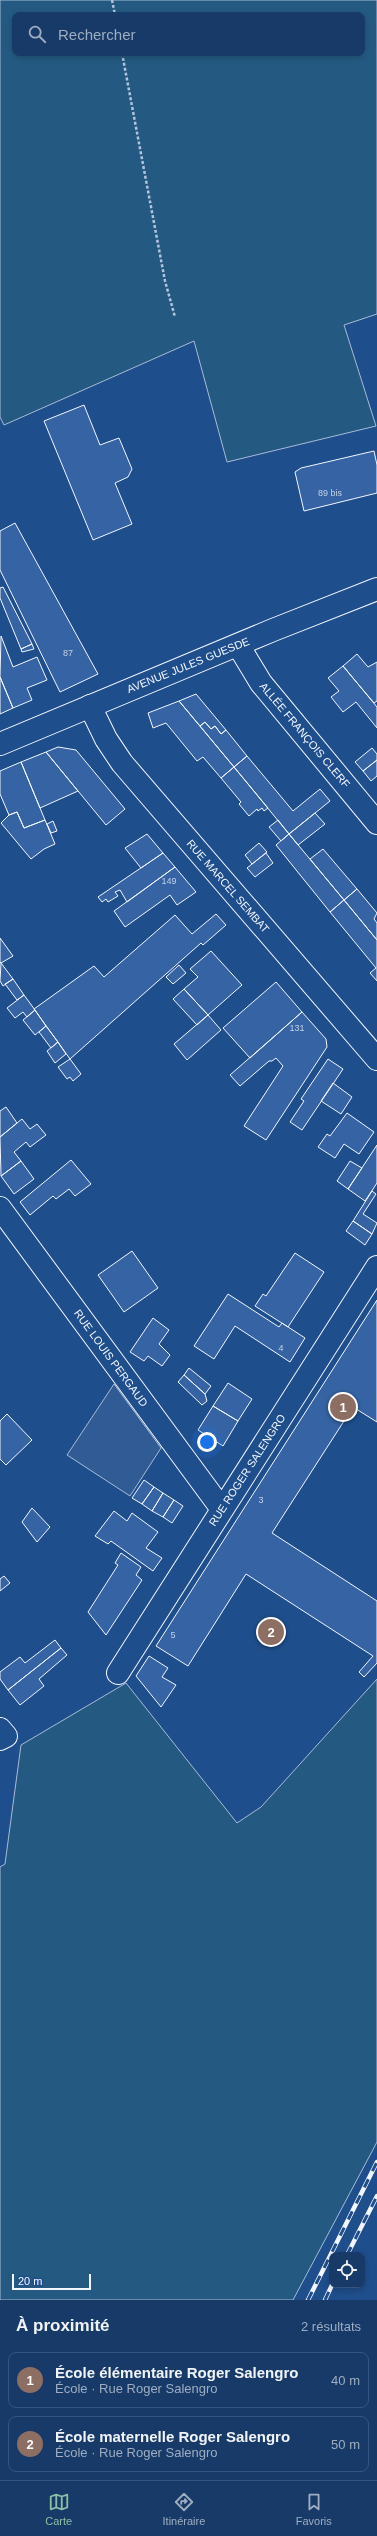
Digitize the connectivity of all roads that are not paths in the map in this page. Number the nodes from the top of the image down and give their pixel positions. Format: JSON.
{"nodes":[{"id":1,"x":377,"y":590,"type":"edge"},
{"id":2,"x":238,"y":645,"type":"junction"},
{"id":3,"x":90,"y":706,"type":"junction"},
{"id":4,"x":0,"y":744,"type":"edge"},
{"id":5,"x":377,"y":823,"type":"edge"},
{"id":6,"x":377,"y":1059,"type":"edge"},
{"id":7,"x":0,"y":1208,"type":"edge"},
{"id":8,"x":377,"y":1267,"type":"edge"},
{"id":9,"x":221,"y":1508,"type":"junction"},
{"id":10,"x":118,"y":1673,"type":"dead end"}],
"edges":[{"from":1,"to":2,"type":"street","name":"AVENUE JULES GUESDE"},
{"from":2,"to":3,"type":"street","name":"AVENUE JULES GUESDE"},
{"from":2,"to":5,"type":"street","name":"ALLÉE FRANÇOIS CLERF"},
{"from":3,"to":4,"type":"street","name":"AVENUE JULES GUESDE"},
{"from":3,"to":6,"type":"street","name":"RUE MARCEL SEMBAT"},
{"from":7,"to":9,"type":"street","name":"RUE LOUIS PERGAUD"},
{"from":8,"to":9,"type":"street","name":"RUE ROGER SALENGRO"},
{"from":9,"to":10,"type":"street","name":"RUE ROGER SALENGRO"}]}
